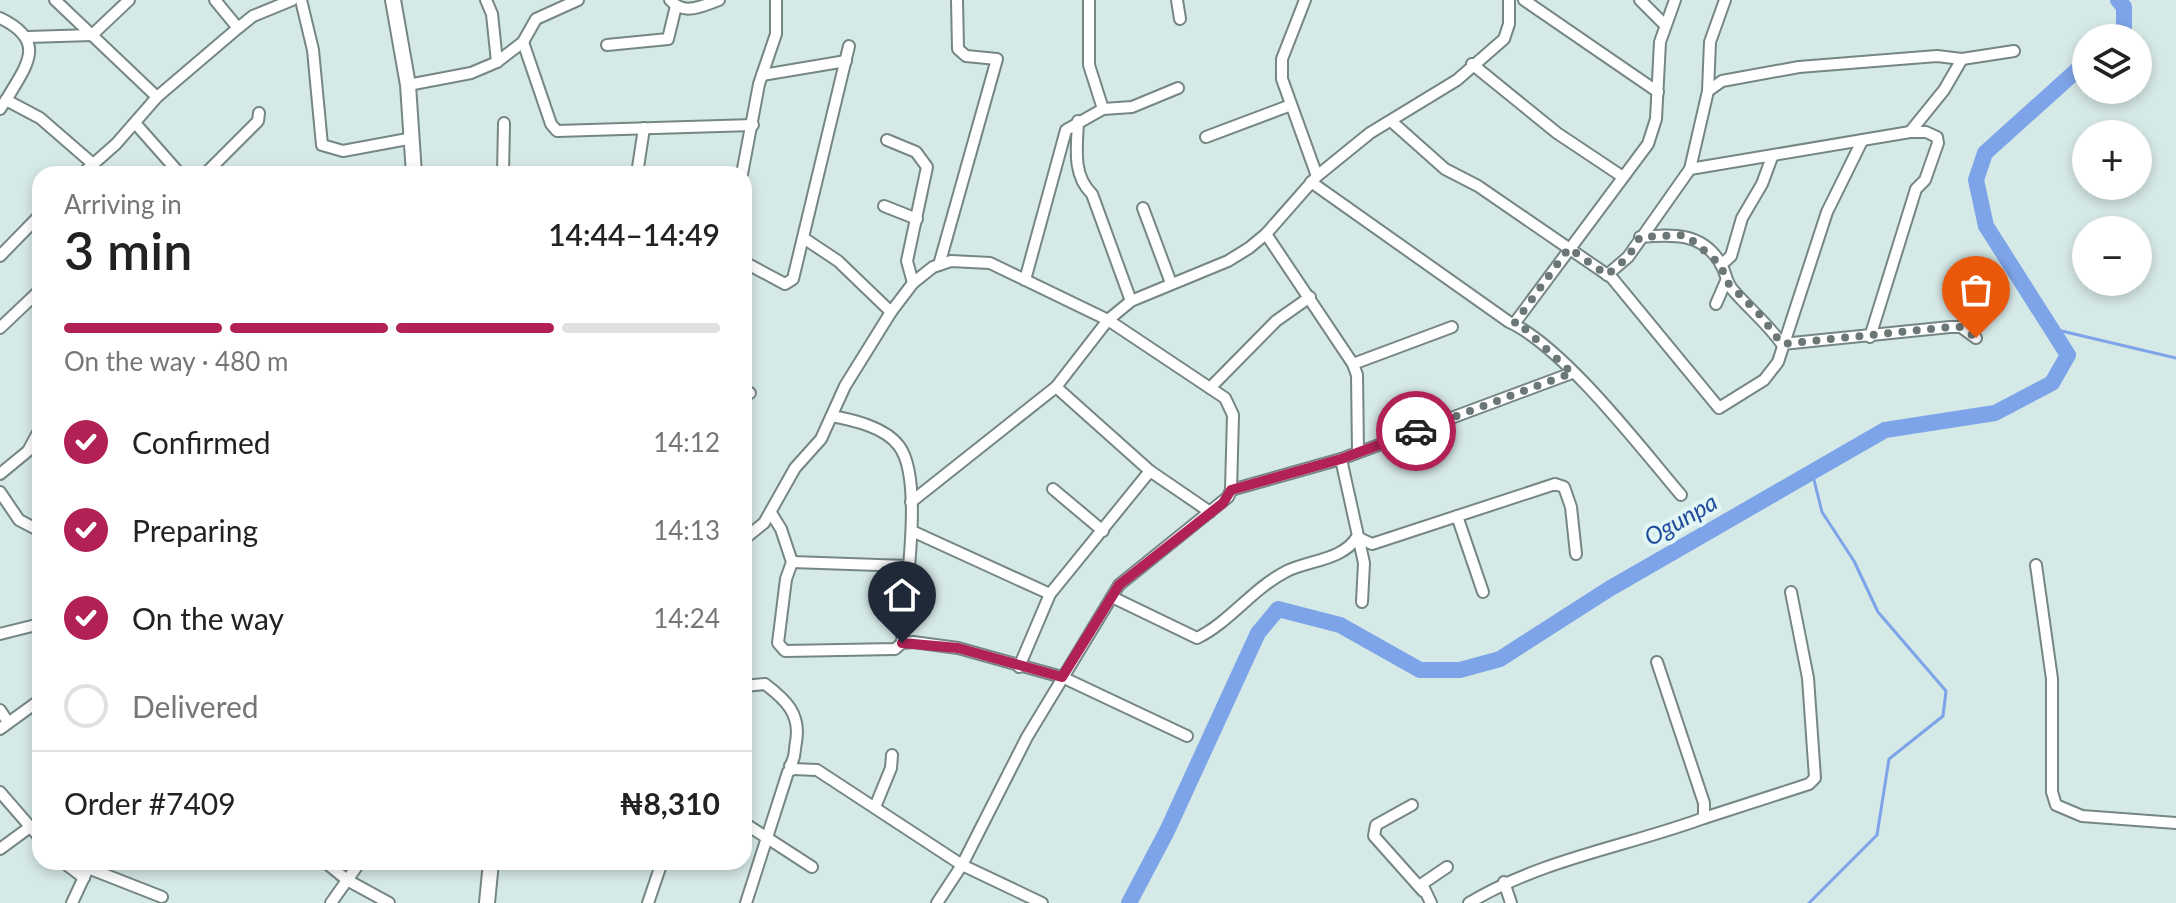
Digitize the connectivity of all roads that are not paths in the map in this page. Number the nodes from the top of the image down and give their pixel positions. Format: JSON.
{"nodes":[{"id":1,"x":55,"y":0,"type":"edge"},
{"id":2,"x":129,"y":0,"type":"edge"},
{"id":3,"x":215,"y":0,"type":"edge"},
{"id":4,"x":292,"y":0,"type":"edge"},
{"id":5,"x":301,"y":0,"type":"edge"},
{"id":6,"x":393,"y":0,"type":"edge"},
{"id":7,"x":486,"y":0,"type":"edge"},
{"id":8,"x":578,"y":0,"type":"edge"},
{"id":9,"x":719,"y":0,"type":"edge"},
{"id":10,"x":776,"y":0,"type":"edge"},
{"id":11,"x":957,"y":0,"type":"edge"},
{"id":12,"x":1089,"y":0,"type":"edge"},
{"id":13,"x":1177,"y":0,"type":"edge"},
{"id":14,"x":1305,"y":0,"type":"edge"},
{"id":15,"x":1509,"y":0,"type":"edge"},
{"id":16,"x":1524,"y":0,"type":"edge"},
{"id":17,"x":1640,"y":0,"type":"edge"},
{"id":18,"x":1675,"y":0,"type":"edge"},
{"id":19,"x":1725,"y":0,"type":"edge"},
{"id":20,"x":673,"y":3,"type":"edge"},
{"id":21,"x":0,"y":18,"type":"edge"},
{"id":22,"x":1180,"y":19,"type":"dead end"},
{"id":23,"x":1665,"y":25,"type":"junction"},
{"id":24,"x":238,"y":28,"type":"junction"},
{"id":25,"x":92,"y":35,"type":"junction"},
{"id":26,"x":28,"y":37,"type":"junction"},
{"id":27,"x":523,"y":42,"type":"junction"},
{"id":28,"x":607,"y":45,"type":"dead end"},
{"id":29,"x":849,"y":46,"type":"dead end"},
{"id":30,"x":2014,"y":51,"type":"dead end"},
{"id":31,"x":1962,"y":59,"type":"junction"},
{"id":32,"x":846,"y":61,"type":"junction"},
{"id":33,"x":497,"y":62,"type":"junction"},
{"id":34,"x":1472,"y":64,"type":"junction"},
{"id":35,"x":762,"y":75,"type":"junction"},
{"id":36,"x":408,"y":85,"type":"junction"},
{"id":37,"x":1178,"y":88,"type":"dead end"},
{"id":38,"x":1708,"y":91,"type":"junction"},
{"id":39,"x":1658,"y":92,"type":"junction"},
{"id":40,"x":157,"y":97,"type":"junction"},
{"id":41,"x":3,"y":105,"type":"edge"},
{"id":42,"x":1291,"y":105,"type":"junction"},
{"id":43,"x":1103,"y":109,"type":"junction"},
{"id":44,"x":259,"y":113,"type":"dead end"},
{"id":45,"x":1078,"y":121,"type":"junction"},
{"id":46,"x":1391,"y":121,"type":"junction"},
{"id":47,"x":135,"y":123,"type":"junction"},
{"id":48,"x":504,"y":123,"type":"dead end"},
{"id":49,"x":753,"y":125,"type":"junction"},
{"id":50,"x":644,"y":128,"type":"junction"},
{"id":51,"x":1910,"y":132,"type":"junction"},
{"id":52,"x":1206,"y":137,"type":"dead end"},
{"id":53,"x":413,"y":138,"type":"junction"},
{"id":54,"x":887,"y":140,"type":"dead end"},
{"id":55,"x":1862,"y":141,"type":"junction"},
{"id":56,"x":1772,"y":157,"type":"junction"},
{"id":57,"x":93,"y":164,"type":"joint"},
{"id":58,"x":173,"y":166,"type":"edge"},
{"id":59,"x":213,"y":166,"type":"edge"},
{"id":60,"x":414,"y":166,"type":"edge"},
{"id":61,"x":503,"y":166,"type":"edge"},
{"id":62,"x":638,"y":166,"type":"edge"},
{"id":63,"x":744,"y":166,"type":"edge"},
{"id":64,"x":1690,"y":169,"type":"junction"},
{"id":65,"x":1623,"y":177,"type":"junction"},
{"id":66,"x":1314,"y":179,"type":"junction"},
{"id":67,"x":884,"y":206,"type":"dead end"},
{"id":68,"x":1143,"y":208,"type":"dead end"},
{"id":69,"x":917,"y":219,"type":"junction"},
{"id":70,"x":32,"y":223,"type":"edge"},
{"id":71,"x":1266,"y":234,"type":"junction"},
{"id":72,"x":1640,"y":237,"type":"junction"},
{"id":73,"x":805,"y":239,"type":"junction"},
{"id":74,"x":1569,"y":248,"type":"junction"},
{"id":75,"x":0,"y":256,"type":"edge"},
{"id":76,"x":939,"y":265,"type":"junction"},
{"id":77,"x":1721,"y":265,"type":"junction"},
{"id":78,"x":752,"y":266,"type":"edge"},
{"id":79,"x":1607,"y":275,"type":"junction"},
{"id":80,"x":1025,"y":280,"type":"junction"},
{"id":81,"x":1726,"y":281,"type":"junction"},
{"id":82,"x":913,"y":283,"type":"junction"},
{"id":83,"x":1171,"y":283,"type":"junction"},
{"id":84,"x":1310,"y":297,"type":"junction"},
{"id":85,"x":32,"y":298,"type":"edge"},
{"id":86,"x":1131,"y":301,"type":"junction"},
{"id":87,"x":1716,"y":304,"type":"dead end"},
{"id":88,"x":891,"y":312,"type":"junction"},
{"id":89,"x":1108,"y":320,"type":"junction"},
{"id":90,"x":1514,"y":324,"type":"junction"},
{"id":91,"x":1452,"y":327,"type":"dead end"},
{"id":92,"x":0,"y":328,"type":"edge"},
{"id":93,"x":1870,"y":337,"type":"junction"},
{"id":94,"x":1976,"y":338,"type":"dead end"},
{"id":95,"x":1782,"y":344,"type":"junction"},
{"id":96,"x":1353,"y":364,"type":"junction"},
{"id":97,"x":1572,"y":373,"type":"junction"},
{"id":98,"x":1056,"y":387,"type":"junction"},
{"id":99,"x":1210,"y":388,"type":"junction"},
{"id":100,"x":832,"y":416,"type":"junction"},
{"id":101,"x":32,"y":444,"type":"edge"},
{"id":102,"x":1358,"y":452,"type":"junction"},
{"id":103,"x":1341,"y":459,"type":"junction"},
{"id":104,"x":1150,"y":471,"type":"junction"},
{"id":105,"x":0,"y":474,"type":"edge"},
{"id":106,"x":1053,"y":489,"type":"dead end"},
{"id":107,"x":1231,"y":490,"type":"junction"},
{"id":108,"x":0,"y":492,"type":"edge"},
{"id":109,"x":1681,"y":495,"type":"dead end"},
{"id":110,"x":911,"y":502,"type":"junction"},
{"id":111,"x":1210,"y":512,"type":"junction"},
{"id":112,"x":771,"y":513,"type":"junction"},
{"id":113,"x":1457,"y":516,"type":"junction"},
{"id":114,"x":32,"y":527,"type":"edge"},
{"id":115,"x":912,"y":531,"type":"junction"},
{"id":116,"x":1103,"y":531,"type":"junction"},
{"id":117,"x":752,"y":533,"type":"edge"},
{"id":118,"x":1357,"y":537,"type":"junction"},
{"id":119,"x":1576,"y":554,"type":"dead end"},
{"id":120,"x":792,"y":562,"type":"junction"},
{"id":121,"x":2036,"y":565,"type":"dead end"},
{"id":122,"x":907,"y":566,"type":"junction"},
{"id":123,"x":1483,"y":592,"type":"dead end"},
{"id":124,"x":1791,"y":592,"type":"dead end"},
{"id":125,"x":1050,"y":594,"type":"junction"},
{"id":126,"x":1112,"y":597,"type":"junction"},
{"id":127,"x":1362,"y":602,"type":"dead end"},
{"id":128,"x":32,"y":626,"type":"edge"},
{"id":129,"x":0,"y":634,"type":"edge"},
{"id":130,"x":902,"y":643,"type":"junction"},
{"id":131,"x":1657,"y":662,"type":"dead end"},
{"id":132,"x":1019,"y":667,"type":"junction"},
{"id":133,"x":1062,"y":677,"type":"junction"},
{"id":134,"x":752,"y":685,"type":"edge"},
{"id":135,"x":32,"y":706,"type":"edge"},
{"id":136,"x":0,"y":710,"type":"edge"},
{"id":137,"x":4,"y":726,"type":"edge"},
{"id":138,"x":1187,"y":736,"type":"dead end"},
{"id":139,"x":892,"y":755,"type":"dead end"},
{"id":140,"x":793,"y":769,"type":"junction"},
{"id":141,"x":0,"y":792,"type":"edge"},
{"id":142,"x":1412,"y":805,"type":"dead end"},
{"id":143,"x":875,"y":807,"type":"junction"},
{"id":144,"x":1704,"y":818,"type":"junction"},
{"id":145,"x":2176,"y":823,"type":"edge"},
{"id":146,"x":30,"y":827,"type":"joint"},
{"id":147,"x":752,"y":827,"type":"edge"},
{"id":148,"x":766,"y":835,"type":"junction"},
{"id":149,"x":0,"y":849,"type":"edge"},
{"id":150,"x":962,"y":865,"type":"junction"},
{"id":151,"x":812,"y":867,"type":"dead end"},
{"id":152,"x":1447,"y":867,"type":"dead end"},
{"id":153,"x":88,"y":870,"type":"edge"},
{"id":154,"x":335,"y":870,"type":"edge"},
{"id":155,"x":354,"y":870,"type":"edge"},
{"id":156,"x":490,"y":870,"type":"edge"},
{"id":157,"x":659,"y":870,"type":"edge"},
{"id":158,"x":347,"y":880,"type":"junction"},
{"id":159,"x":1504,"y":882,"type":"junction"},
{"id":160,"x":1423,"y":891,"type":"junction"},
{"id":161,"x":162,"y":897,"type":"dead end"},
{"id":162,"x":72,"y":903,"type":"edge"},
{"id":163,"x":331,"y":903,"type":"edge"},
{"id":164,"x":389,"y":903,"type":"edge"},
{"id":165,"x":487,"y":903,"type":"edge"},
{"id":166,"x":648,"y":903,"type":"edge"},
{"id":167,"x":746,"y":903,"type":"edge"},
{"id":168,"x":937,"y":903,"type":"edge"},
{"id":169,"x":1042,"y":903,"type":"edge"},
{"id":170,"x":1431,"y":903,"type":"edge"},
{"id":171,"x":1469,"y":903,"type":"edge"},
{"id":172,"x":1511,"y":903,"type":"edge"}],
"edges":[{"from":1,"to":25,"type":"street"},
{"from":2,"to":25,"type":"street"},
{"from":3,"to":24,"type":"street"},
{"from":4,"to":24,"type":"street"},
{"from":5,"to":53,"type":"street"},
{"from":6,"to":36,"type":"street"},
{"from":7,"to":33,"type":"street"},
{"from":8,"to":27,"type":"street"},
{"from":9,"to":20,"type":"street"},
{"from":10,"to":35,"type":"street"},
{"from":11,"to":76,"type":"street"},
{"from":12,"to":43,"type":"street"},
{"from":13,"to":22,"type":"street"},
{"from":14,"to":42,"type":"street"},
{"from":15,"to":34,"type":"street"},
{"from":16,"to":39,"type":"street"},
{"from":17,"to":23,"type":"street"},
{"from":18,"to":23,"type":"street"},
{"from":19,"to":38,"type":"street"},
{"from":20,"to":28,"type":"street"},
{"from":21,"to":26,"type":"street"},
{"from":23,"to":39,"type":"street"},
{"from":24,"to":40,"type":"street"},
{"from":25,"to":26,"type":"street"},
{"from":25,"to":40,"type":"street"},
{"from":26,"to":41,"type":"street"},
{"from":27,"to":33,"type":"street"},
{"from":27,"to":50,"type":"street"},
{"from":29,"to":32,"type":"street"},
{"from":30,"to":31,"type":"street"},
{"from":31,"to":38,"type":"street"},
{"from":31,"to":51,"type":"street"},
{"from":32,"to":35,"type":"street"},
{"from":32,"to":73,"type":"street"},
{"from":33,"to":36,"type":"street"},
{"from":34,"to":46,"type":"street"},
{"from":34,"to":65,"type":"street"},
{"from":35,"to":49,"type":"street"},
{"from":36,"to":53,"type":"street"},
{"from":37,"to":43,"type":"street"},
{"from":38,"to":64,"type":"street"},
{"from":39,"to":65,"type":"street"},
{"from":40,"to":47,"type":"street"},
{"from":41,"to":57,"type":"street"},
{"from":42,"to":52,"type":"street"},
{"from":42,"to":66,"type":"street"},
{"from":43,"to":45,"type":"street"},
{"from":44,"to":59,"type":"street"},
{"from":45,"to":80,"type":"street"},
{"from":45,"to":86,"type":"street"},
{"from":46,"to":66,"type":"street"},
{"from":46,"to":74,"type":"street"},
{"from":47,"to":57,"type":"street"},
{"from":47,"to":58,"type":"street"},
{"from":48,"to":61,"type":"street"},
{"from":49,"to":50,"type":"street"},
{"from":49,"to":63,"type":"street"},
{"from":50,"to":62,"type":"street"},
{"from":51,"to":55,"type":"street"},
{"from":51,"to":93,"type":"street"},
{"from":53,"to":60,"type":"street"},
{"from":54,"to":69,"type":"street"},
{"from":55,"to":56,"type":"street"},
{"from":55,"to":95,"type":"street"},
{"from":56,"to":64,"type":"street"},
{"from":56,"to":77,"type":"street"},
{"from":64,"to":72,"type":"street"},
{"from":65,"to":74,"type":"street"},
{"from":66,"to":71,"type":"street"},
{"from":66,"to":90,"type":"street"},
{"from":67,"to":69,"type":"street"},
{"from":68,"to":83,"type":"street"},
{"from":69,"to":82,"type":"street"},
{"from":70,"to":75,"type":"street"},
{"from":71,"to":83,"type":"street"},
{"from":71,"to":84,"type":"street"},
{"from":72,"to":77,"type":"street"},
{"from":72,"to":79,"type":"street"},
{"from":73,"to":78,"type":"street"},
{"from":73,"to":88,"type":"street"},
{"from":74,"to":79,"type":"street"},
{"from":74,"to":90,"type":"street"},
{"from":76,"to":80,"type":"street"},
{"from":76,"to":82,"type":"street"},
{"from":77,"to":81,"type":"street"},
{"from":79,"to":95,"type":"street"},
{"from":80,"to":89,"type":"street"},
{"from":81,"to":87,"type":"street"},
{"from":81,"to":95,"type":"street"},
{"from":82,"to":88,"type":"street"},
{"from":83,"to":86,"type":"street"},
{"from":84,"to":96,"type":"street"},
{"from":84,"to":99,"type":"street"},
{"from":85,"to":92,"type":"street"},
{"from":86,"to":89,"type":"street"},
{"from":88,"to":100,"type":"street"},
{"from":89,"to":98,"type":"street"},
{"from":89,"to":99,"type":"street"},
{"from":90,"to":97,"type":"street"},
{"from":91,"to":96,"type":"street"},
{"from":93,"to":94,"type":"street"},
{"from":93,"to":95,"type":"street"},
{"from":96,"to":102,"type":"street"},
{"from":97,"to":102,"type":"street"},
{"from":97,"to":109,"type":"street"},
{"from":98,"to":104,"type":"street"},
{"from":98,"to":110,"type":"street"},
{"from":99,"to":107,"type":"street"},
{"from":100,"to":110,"type":"street"},
{"from":100,"to":112,"type":"street"},
{"from":101,"to":105,"type":"street"},
{"from":102,"to":103,"type":"street"},
{"from":103,"to":107,"type":"street"},
{"from":103,"to":118,"type":"street"},
{"from":104,"to":111,"type":"street"},
{"from":104,"to":116,"type":"street"},
{"from":106,"to":116,"type":"street"},
{"from":107,"to":111,"type":"street"},
{"from":108,"to":114,"type":"street"},
{"from":110,"to":115,"type":"street"},
{"from":111,"to":126,"type":"street"},
{"from":112,"to":117,"type":"street"},
{"from":112,"to":120,"type":"street"},
{"from":113,"to":118,"type":"street"},
{"from":113,"to":119,"type":"street"},
{"from":113,"to":123,"type":"street"},
{"from":115,"to":122,"type":"street"},
{"from":115,"to":125,"type":"street"},
{"from":116,"to":125,"type":"street"},
{"from":118,"to":126,"type":"street"},
{"from":118,"to":127,"type":"street"},
{"from":120,"to":122,"type":"street"},
{"from":120,"to":130,"type":"street"},
{"from":121,"to":145,"type":"street"},
{"from":122,"to":130,"type":"street"},
{"from":124,"to":144,"type":"street"},
{"from":125,"to":132,"type":"street"},
{"from":126,"to":133,"type":"street"},
{"from":128,"to":129,"type":"street"},
{"from":130,"to":132,"type":"street"},
{"from":131,"to":144,"type":"street"},
{"from":132,"to":133,"type":"street"},
{"from":133,"to":138,"type":"street"},
{"from":133,"to":150,"type":"street"},
{"from":134,"to":140,"type":"street"},
{"from":135,"to":137,"type":"street"},
{"from":136,"to":137,"type":"street"},
{"from":139,"to":143,"type":"street"},
{"from":140,"to":143,"type":"street"},
{"from":140,"to":148,"type":"street"},
{"from":141,"to":146,"type":"street"},
{"from":142,"to":160,"type":"street"},
{"from":143,"to":150,"type":"street"},
{"from":144,"to":159,"type":"street"},
{"from":146,"to":149,"type":"street"},
{"from":147,"to":148,"type":"street"},
{"from":148,"to":151,"type":"street"},
{"from":148,"to":167,"type":"street"},
{"from":150,"to":168,"type":"street"},
{"from":150,"to":169,"type":"street"},
{"from":152,"to":160,"type":"street"},
{"from":153,"to":161,"type":"street"},
{"from":153,"to":162,"type":"street"},
{"from":154,"to":158,"type":"street"},
{"from":155,"to":158,"type":"street"},
{"from":156,"to":165,"type":"street"},
{"from":157,"to":166,"type":"street"},
{"from":158,"to":163,"type":"street"},
{"from":158,"to":164,"type":"street"},
{"from":159,"to":171,"type":"street"},
{"from":159,"to":172,"type":"street"},
{"from":160,"to":170,"type":"street"}]}
